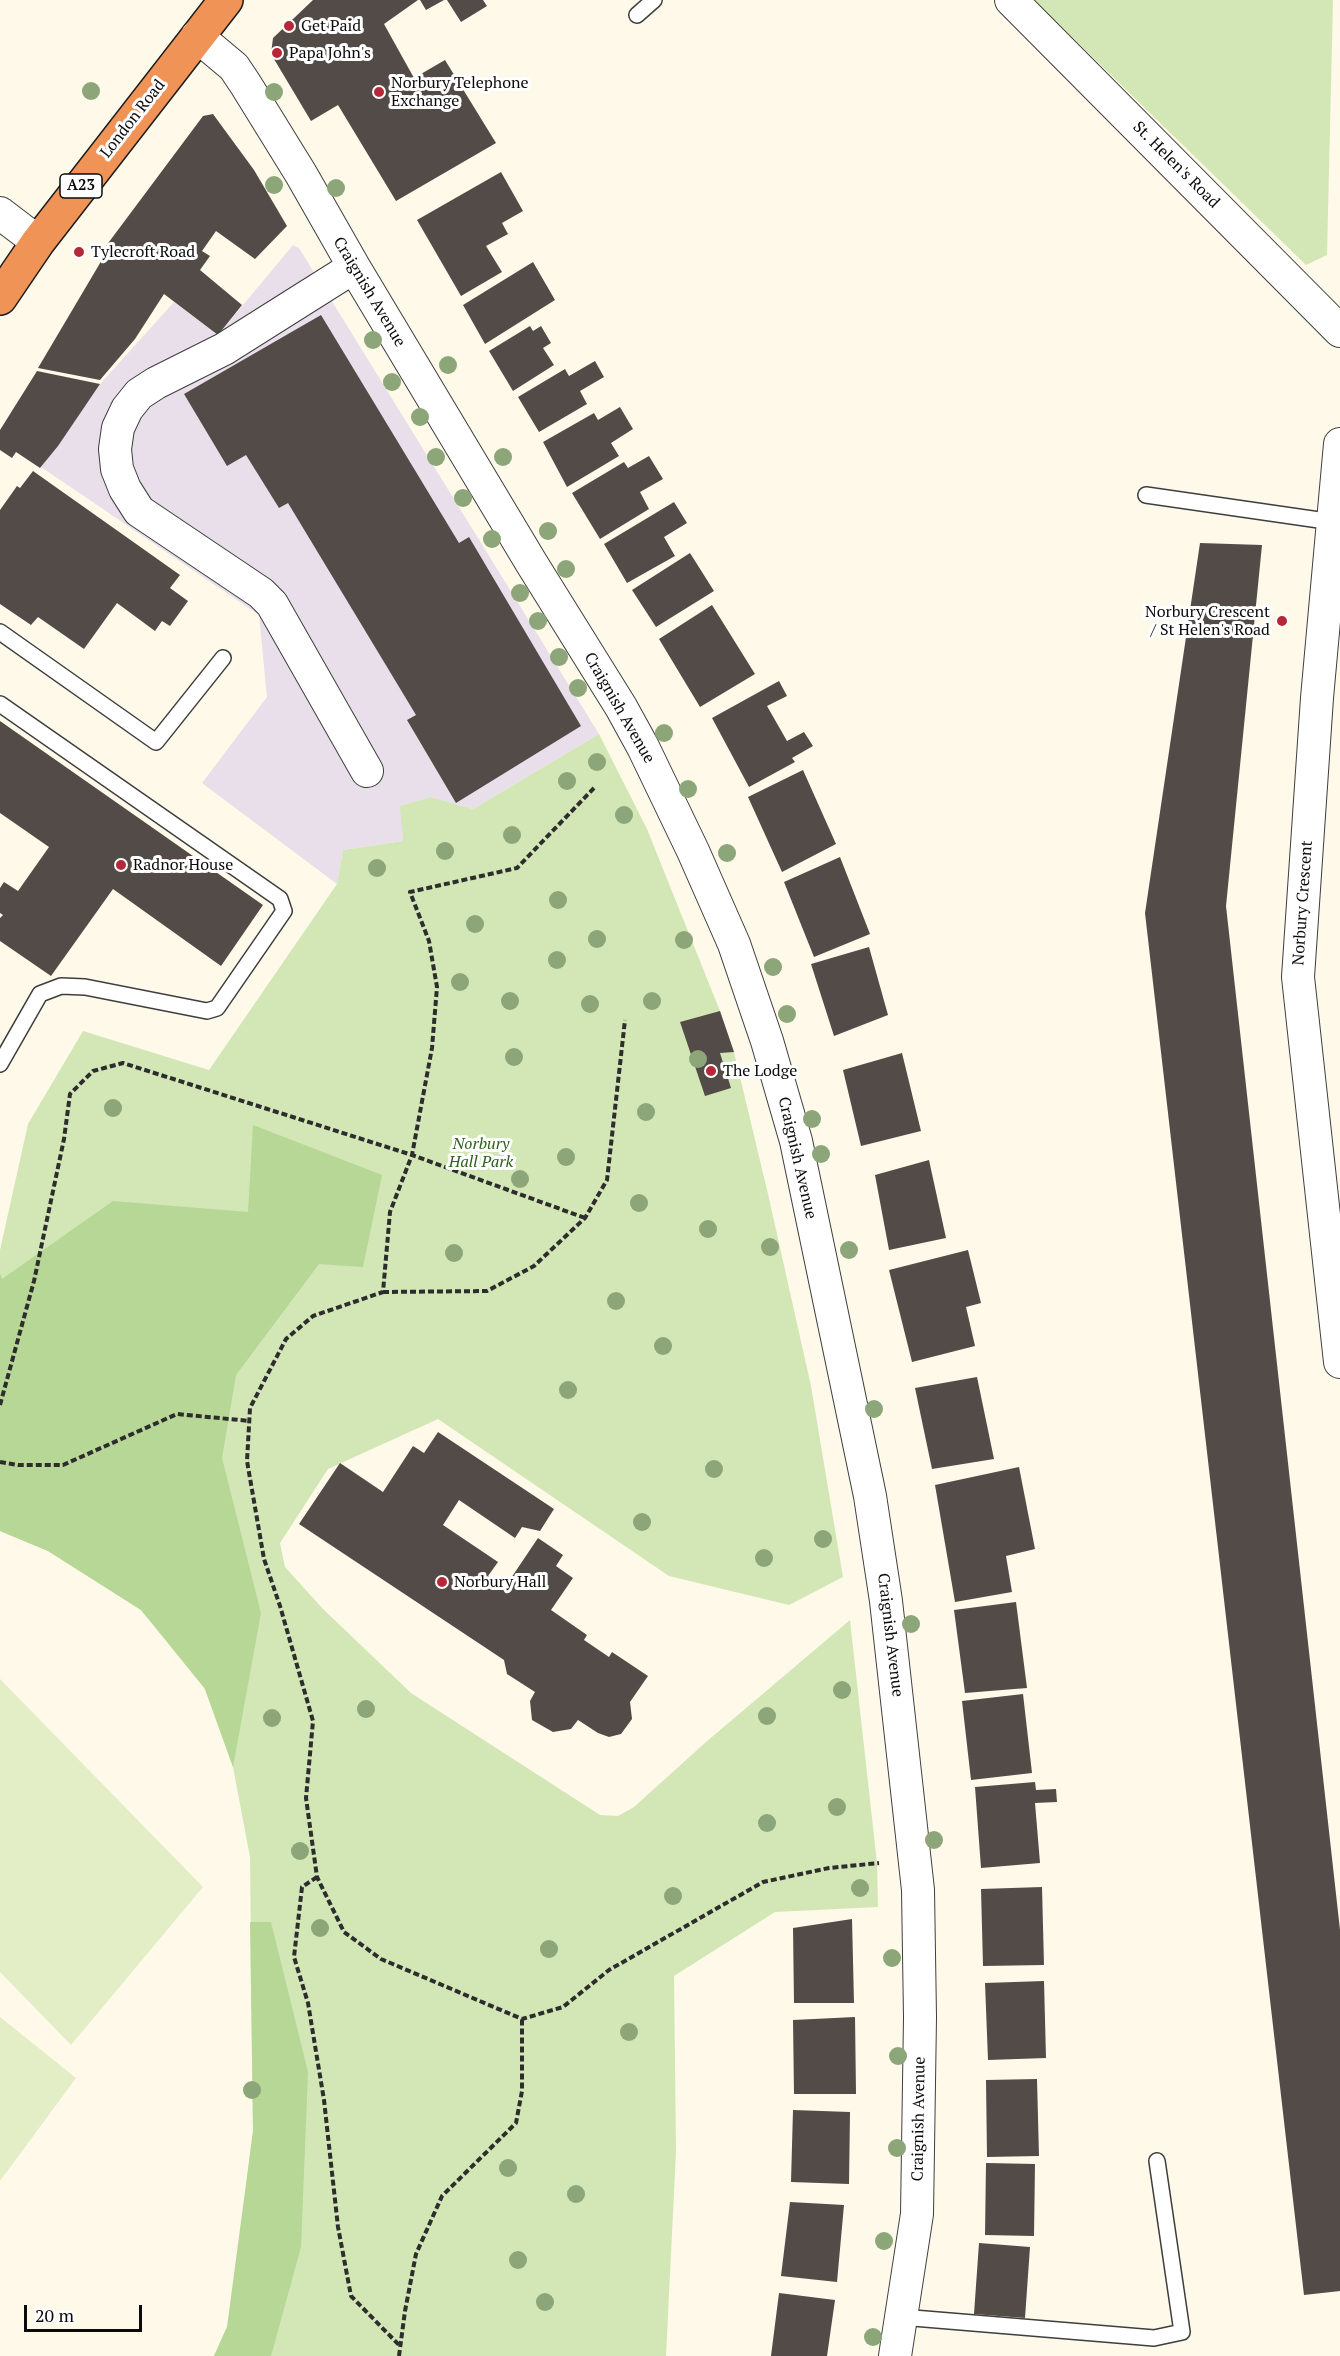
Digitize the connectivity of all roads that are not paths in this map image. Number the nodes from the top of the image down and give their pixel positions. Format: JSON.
{"nodes":[{"id":1,"x":226,"y":0,"type":"edge"},
{"id":2,"x":654,"y":0,"type":"edge"},
{"id":3,"x":1011,"y":0,"type":"edge"},
{"id":4,"x":637,"y":15,"type":"dead end"},
{"id":5,"x":197,"y":36,"type":"junction"},
{"id":6,"x":0,"y":213,"type":"edge"},
{"id":7,"x":38,"y":242,"type":"junction"},
{"id":8,"x":354,"y":267,"type":"junction"},
{"id":9,"x":0,"y":298,"type":"edge"},
{"id":10,"x":1340,"y":331,"type":"edge"},
{"id":11,"x":1340,"y":444,"type":"edge"},
{"id":12,"x":1146,"y":495,"type":"dead end"},
{"id":13,"x":1333,"y":522,"type":"junction"},
{"id":14,"x":0,"y":632,"type":"edge"},
{"id":15,"x":223,"y":658,"type":"dead end"},
{"id":16,"x":0,"y":704,"type":"edge"},
{"id":17,"x":367,"y":771,"type":"dead end"},
{"id":18,"x":0,"y":1064,"type":"edge"},
{"id":19,"x":1340,"y":1362,"type":"edge"},
{"id":20,"x":1157,"y":2161,"type":"dead end"},
{"id":21,"x":901,"y":2317,"type":"junction"},
{"id":22,"x":895,"y":2356,"type":"edge"}],
"edges":[{"from":1,"to":5,"type":"highway","name":"London Road","number":"A23"},
{"from":2,"to":4,"type":"lane"},
{"from":3,"to":10,"type":"street","name":"St. Helen's Road"},
{"from":5,"to":7,"type":"highway","name":"London Road","number":"A23"},
{"from":5,"to":8,"type":"street","name":"Craignish Avenue"},
{"from":6,"to":7,"type":"street"},
{"from":7,"to":9,"type":"highway","name":"London Road","number":"A23"},
{"from":8,"to":17,"type":"street"},
{"from":8,"to":21,"type":"street","name":"Craignish Avenue"},
{"from":11,"to":13,"type":"street","name":"Norbury Crescent"},
{"from":12,"to":13,"type":"lane"},
{"from":13,"to":19,"type":"street","name":"Norbury Crescent"},
{"from":14,"to":15,"type":"lane"},
{"from":16,"to":18,"type":"lane"},
{"from":20,"to":21,"type":"lane"},
{"from":21,"to":22,"type":"street","name":"Craignish Avenue"}]}
